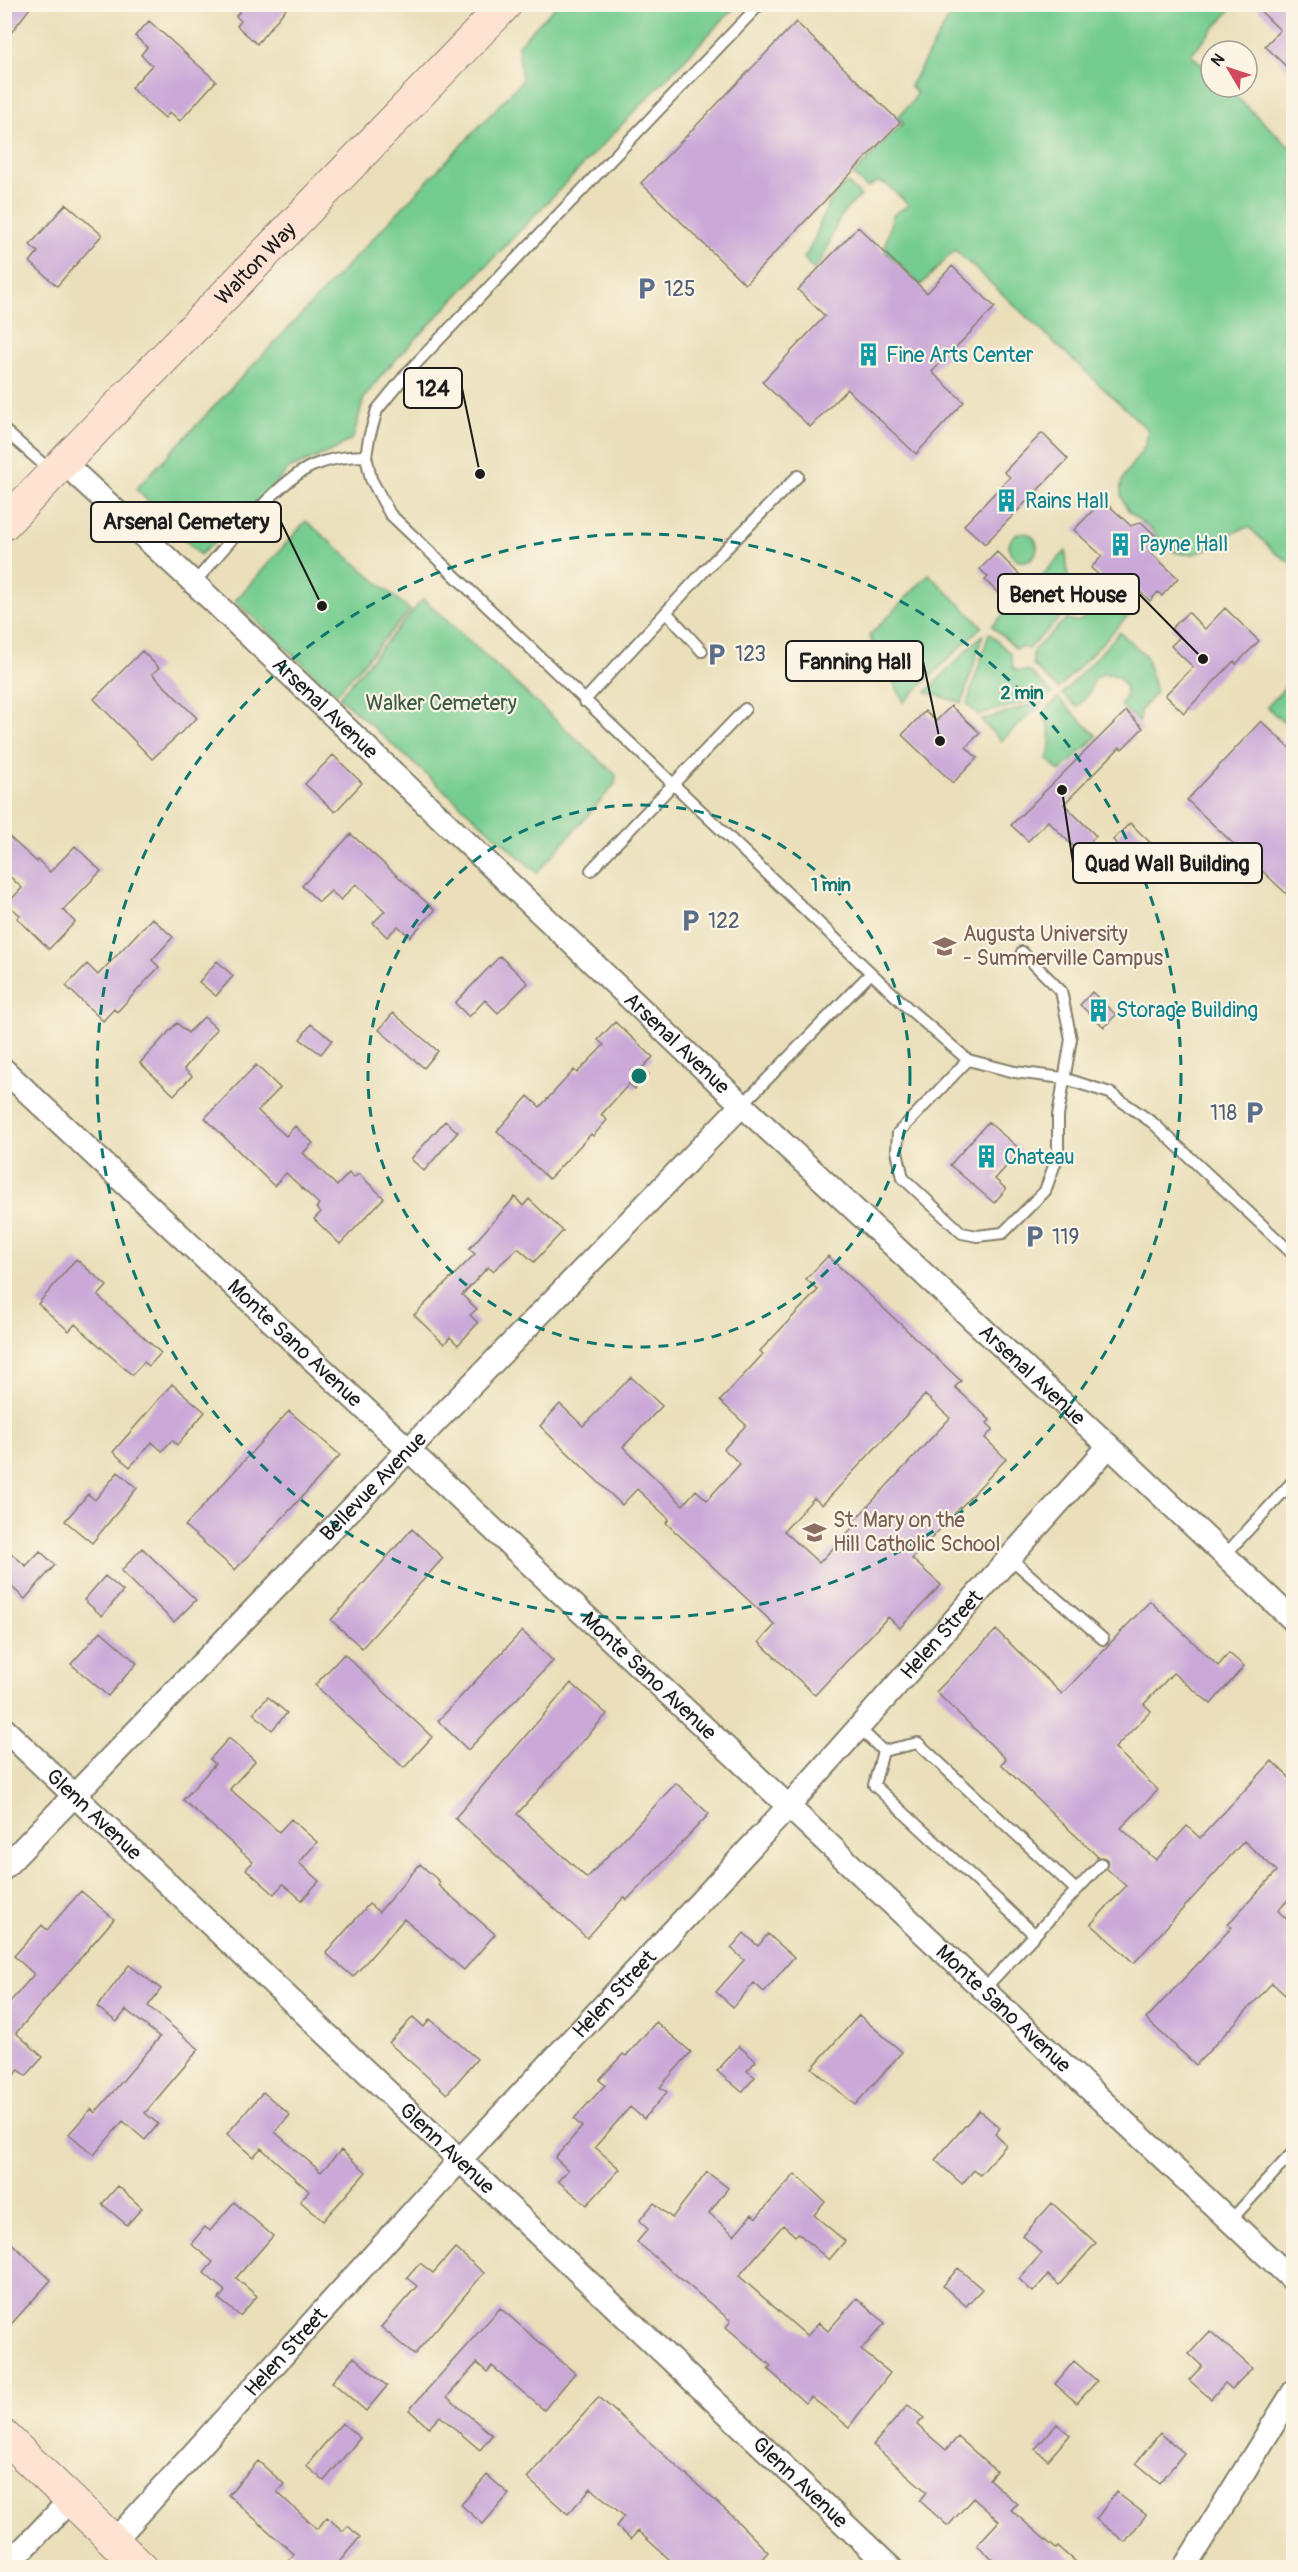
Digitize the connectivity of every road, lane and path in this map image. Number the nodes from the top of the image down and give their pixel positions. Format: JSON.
{"nodes":[{"id":1,"x":506,"y":4,"type":"edge"},
{"id":2,"x":760,"y":4,"type":"edge"},
{"id":3,"x":4,"y":430,"type":"edge"},
{"id":4,"x":366,"y":456,"type":"junction"},
{"id":5,"x":59,"y":468,"type":"junction"},
{"id":6,"x":798,"y":476,"type":"dead end"},
{"id":7,"x":4,"y":524,"type":"edge"},
{"id":8,"x":194,"y":583,"type":"junction"},
{"id":9,"x":666,"y":612,"type":"junction"},
{"id":10,"x":702,"y":651,"type":"dead end"},
{"id":11,"x":584,"y":701,"type":"junction"},
{"id":12,"x":745,"y":709,"type":"dead end"},
{"id":13,"x":673,"y":784,"type":"junction"},
{"id":14,"x":591,"y":870,"type":"dead end"},
{"id":15,"x":1022,"y":952,"type":"dead end"},
{"id":16,"x":871,"y":973,"type":"junction"},
{"id":17,"x":968,"y":1060,"type":"junction"},
{"id":18,"x":4,"y":1070,"type":"edge"},
{"id":19,"x":1063,"y":1078,"type":"junction"},
{"id":20,"x":742,"y":1105,"type":"junction"},
{"id":21,"x":1293,"y":1255,"type":"edge"},
{"id":22,"x":1109,"y":1446,"type":"junction"},
{"id":23,"x":409,"y":1449,"type":"junction"},
{"id":24,"x":1293,"y":1480,"type":"edge"},
{"id":25,"x":1224,"y":1556,"type":"junction"},
{"id":26,"x":1010,"y":1558,"type":"junction"},
{"id":27,"x":1293,"y":1621,"type":"edge"},
{"id":28,"x":1103,"y":1639,"type":"dead end"},
{"id":29,"x":858,"y":1727,"type":"junction"},
{"id":30,"x":4,"y":1729,"type":"edge"},
{"id":31,"x":883,"y":1751,"type":"junction"},
{"id":32,"x":75,"y":1795,"type":"junction"},
{"id":33,"x":788,"y":1807,"type":"junction"},
{"id":34,"x":1101,"y":1864,"type":"dead end"},
{"id":35,"x":4,"y":1868,"type":"edge"},
{"id":36,"x":1077,"y":1890,"type":"junction"},
{"id":37,"x":1035,"y":1935,"type":"junction"},
{"id":38,"x":983,"y":1990,"type":"junction"},
{"id":39,"x":1293,"y":2151,"type":"edge"},
{"id":40,"x":460,"y":2160,"type":"junction"},
{"id":41,"x":1289,"y":2164,"type":"edge"},
{"id":42,"x":1230,"y":2221,"type":"junction"},
{"id":43,"x":1293,"y":2281,"type":"edge"},
{"id":44,"x":1293,"y":2391,"type":"edge"},
{"id":45,"x":4,"y":2436,"type":"edge"},
{"id":46,"x":72,"y":2498,"type":"junction"},
{"id":47,"x":115,"y":2540,"type":"junction"},
{"id":48,"x":5,"y":2568,"type":"edge"},
{"id":49,"x":142,"y":2568,"type":"edge"},
{"id":50,"x":891,"y":2568,"type":"edge"},
{"id":51,"x":1184,"y":2568,"type":"edge"}],
"edges":[{"from":1,"to":5,"type":"main road","name":"Walton Way"},
{"from":2,"to":4,"type":"lane"},
{"from":3,"to":5,"type":"lane"},
{"from":4,"to":8,"type":"lane"},
{"from":4,"to":11,"type":"lane"},
{"from":5,"to":7,"type":"main road","name":"Walton Way"},
{"from":5,"to":8,"type":"street","name":"Arsenal Avenue"},
{"from":6,"to":9,"type":"lane"},
{"from":8,"to":20,"type":"street","name":"Arsenal Avenue"},
{"from":9,"to":10,"type":"lane"},
{"from":9,"to":11,"type":"lane"},
{"from":11,"to":13,"type":"lane"},
{"from":12,"to":13,"type":"lane"},
{"from":13,"to":14,"type":"lane"},
{"from":13,"to":16,"type":"lane"},
{"from":15,"to":19,"type":"lane"},
{"from":16,"to":17,"type":"lane"},
{"from":16,"to":20,"type":"lane"},
{"from":17,"to":19,"type":"lane"},
{"from":17,"to":19,"type":"lane"},
{"from":18,"to":23,"type":"street","name":"Monte Sano Avenue"},
{"from":19,"to":21,"type":"lane"},
{"from":20,"to":22,"type":"street","name":"Arsenal Avenue"},
{"from":20,"to":23,"type":"street","name":"Bellevue Avenue"},
{"from":22,"to":25,"type":"street","name":"Arsenal Avenue"},
{"from":22,"to":26,"type":"street","name":"Helen Street"},
{"from":23,"to":32,"type":"street","name":"Bellevue Avenue"},
{"from":23,"to":33,"type":"street","name":"Monte Sano Avenue"},
{"from":24,"to":25,"type":"lane"},
{"from":25,"to":27,"type":"street","name":"Arsenal Avenue"},
{"from":26,"to":28,"type":"lane"},
{"from":26,"to":29,"type":"street","name":"Helen Street"},
{"from":29,"to":31,"type":"lane"},
{"from":29,"to":33,"type":"street","name":"Helen Street"},
{"from":30,"to":32,"type":"street","name":"Glenn Avenue"},
{"from":31,"to":36,"type":"lane"},
{"from":31,"to":37,"type":"lane"},
{"from":32,"to":35,"type":"street","name":"Bellevue Avenue"},
{"from":32,"to":40,"type":"street","name":"Glenn Avenue"},
{"from":33,"to":38,"type":"street","name":"Monte Sano Avenue"},
{"from":33,"to":40,"type":"street","name":"Helen Street"},
{"from":34,"to":36,"type":"lane"},
{"from":36,"to":37,"type":"lane"},
{"from":37,"to":38,"type":"lane"},
{"from":38,"to":42,"type":"street","name":"Monte Sano Avenue"},
{"from":39,"to":41,"type":"lane"},
{"from":40,"to":47,"type":"street","name":"Helen Street"},
{"from":40,"to":50,"type":"street","name":"Glenn Avenue"},
{"from":41,"to":42,"type":"lane"},
{"from":42,"to":43,"type":"street","name":"Monte Sano Avenue"},
{"from":44,"to":51,"type":"street"},
{"from":45,"to":46,"type":"main road"},
{"from":46,"to":47,"type":"main road"},
{"from":46,"to":48,"type":"street"},
{"from":47,"to":49,"type":"main road"}]}
